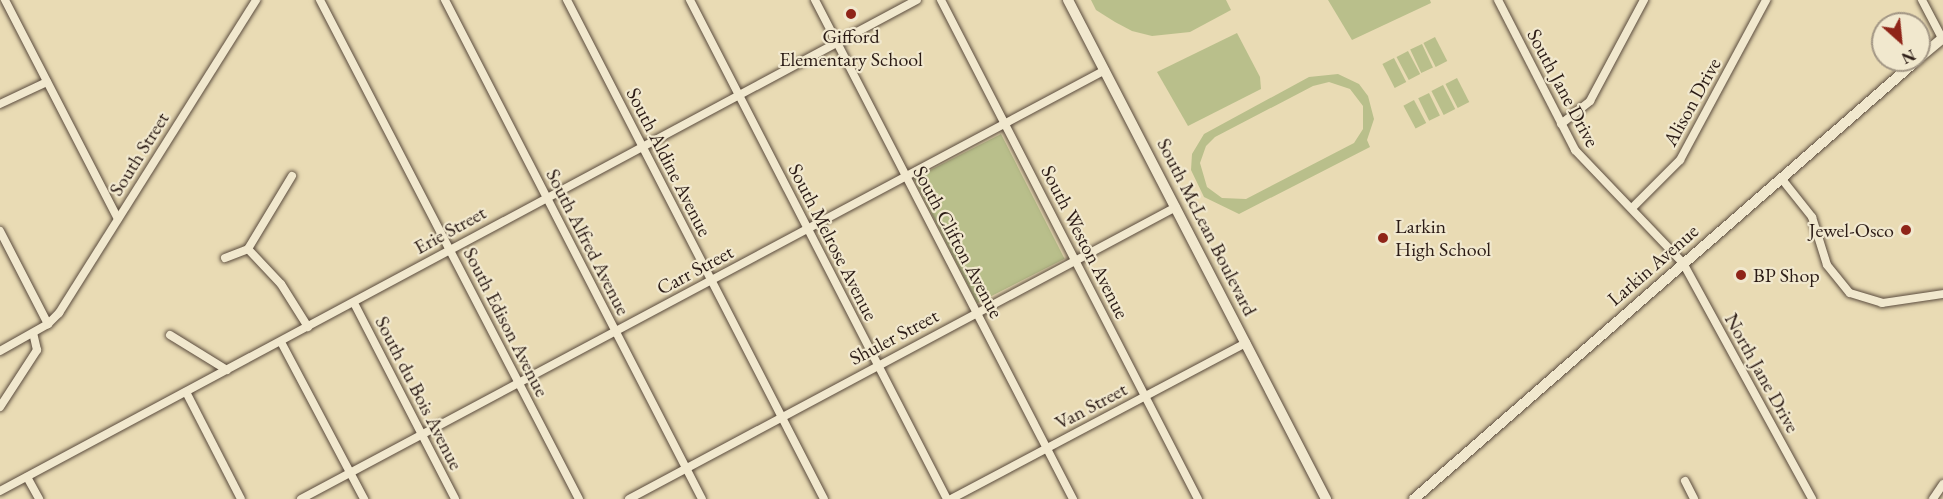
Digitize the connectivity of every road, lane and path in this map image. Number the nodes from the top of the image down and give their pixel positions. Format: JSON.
{"nodes":[{"id":1,"x":5,"y":0,"type":"edge"},
{"id":2,"x":256,"y":0,"type":"edge"},
{"id":3,"x":320,"y":0,"type":"edge"},
{"id":4,"x":446,"y":0,"type":"edge"},
{"id":5,"x":567,"y":0,"type":"edge"},
{"id":6,"x":690,"y":0,"type":"edge"},
{"id":7,"x":815,"y":0,"type":"edge"},
{"id":8,"x":917,"y":0,"type":"edge"},
{"id":9,"x":941,"y":0,"type":"edge"},
{"id":10,"x":1068,"y":0,"type":"edge"},
{"id":11,"x":1644,"y":0,"type":"edge"},
{"id":12,"x":1766,"y":0,"type":"edge"},
{"id":13,"x":1922,"y":0,"type":"edge"},
{"id":14,"x":1502,"y":1,"type":"edge"},
{"id":15,"x":1942,"y":38,"type":"edge"},
{"id":16,"x":837,"y":42,"type":"junction"},
{"id":17,"x":1105,"y":70,"type":"junction"},
{"id":18,"x":1903,"y":72,"type":"edge"},
{"id":19,"x":47,"y":82,"type":"junction"},
{"id":20,"x":738,"y":95,"type":"junction"},
{"id":21,"x":0,"y":104,"type":"edge"},
{"id":22,"x":1005,"y":123,"type":"junction"},
{"id":23,"x":1561,"y":124,"type":"junction"},
{"id":24,"x":642,"y":146,"type":"junction"},
{"id":25,"x":292,"y":176,"type":"dead end"},
{"id":26,"x":905,"y":177,"type":"junction"},
{"id":27,"x":1781,"y":178,"type":"junction"},
{"id":28,"x":546,"y":198,"type":"junction"},
{"id":29,"x":1176,"y":207,"type":"junction"},
{"id":30,"x":1632,"y":208,"type":"junction"},
{"id":31,"x":118,"y":219,"type":"junction"},
{"id":32,"x":808,"y":229,"type":"junction"},
{"id":33,"x":0,"y":231,"type":"edge"},
{"id":34,"x":248,"y":249,"type":"junction"},
{"id":35,"x":450,"y":249,"type":"junction"},
{"id":36,"x":225,"y":258,"type":"dead end"},
{"id":37,"x":1075,"y":259,"type":"junction"},
{"id":38,"x":1683,"y":263,"type":"junction"},
{"id":39,"x":712,"y":280,"type":"junction"},
{"id":40,"x":1943,"y":294,"type":"edge"},
{"id":41,"x":354,"y":303,"type":"junction"},
{"id":42,"x":976,"y":311,"type":"junction"},
{"id":43,"x":48,"y":324,"type":"junction"},
{"id":44,"x":308,"y":327,"type":"junction"},
{"id":45,"x":615,"y":332,"type":"junction"},
{"id":46,"x":33,"y":333,"type":"junction"},
{"id":47,"x":170,"y":335,"type":"dead end"},
{"id":48,"x":281,"y":342,"type":"junction"},
{"id":49,"x":1246,"y":342,"type":"junction"},
{"id":50,"x":0,"y":351,"type":"edge"},
{"id":51,"x":878,"y":364,"type":"junction"},
{"id":52,"x":227,"y":370,"type":"junction"},
{"id":53,"x":518,"y":383,"type":"junction"},
{"id":54,"x":186,"y":392,"type":"junction"},
{"id":55,"x":1145,"y":395,"type":"junction"},
{"id":56,"x":0,"y":407,"type":"edge"},
{"id":57,"x":782,"y":416,"type":"junction"},
{"id":58,"x":422,"y":435,"type":"junction"},
{"id":59,"x":1046,"y":448,"type":"junction"},
{"id":60,"x":686,"y":469,"type":"junction"},
{"id":61,"x":350,"y":473,"type":"junction"},
{"id":62,"x":27,"y":477,"type":"junction"},
{"id":63,"x":1685,"y":481,"type":"dead end"},
{"id":64,"x":1943,"y":484,"type":"edge"},
{"id":65,"x":0,"y":491,"type":"edge"},
{"id":66,"x":39,"y":499,"type":"edge"},
{"id":67,"x":241,"y":499,"type":"edge"},
{"id":68,"x":301,"y":499,"type":"edge"},
{"id":69,"x":364,"y":499,"type":"edge"},
{"id":70,"x":455,"y":499,"type":"edge"},
{"id":71,"x":579,"y":499,"type":"edge"},
{"id":72,"x":629,"y":499,"type":"edge"},
{"id":73,"x":702,"y":499,"type":"edge"},
{"id":74,"x":824,"y":499,"type":"edge"},
{"id":75,"x":947,"y":499,"type":"edge"},
{"id":76,"x":951,"y":499,"type":"edge"},
{"id":77,"x":1073,"y":499,"type":"edge"},
{"id":78,"x":1198,"y":499,"type":"edge"},
{"id":79,"x":1326,"y":499,"type":"edge"},
{"id":80,"x":1414,"y":499,"type":"edge"},
{"id":81,"x":1694,"y":499,"type":"edge"},
{"id":82,"x":1812,"y":499,"type":"edge"},
{"id":83,"x":1932,"y":499,"type":"edge"}],
"edges":[{"from":1,"to":19,"type":"street"},
{"from":2,"to":31,"type":"street","name":"South Street"},
{"from":3,"to":35,"type":"street","name":"South Edison Avenue"},
{"from":4,"to":28,"type":"street","name":"South Alfred Avenue"},
{"from":5,"to":24,"type":"street","name":"South Aldine Avenue"},
{"from":6,"to":20,"type":"street","name":"South Melrose Avenue"},
{"from":7,"to":16,"type":"street","name":"South Clifton Avenue"},
{"from":8,"to":16,"type":"street","name":"Erie Street"},
{"from":9,"to":22,"type":"street","name":"South Weston Avenue"},
{"from":10,"to":17,"type":"main road","name":"South McLean Boulevard"},
{"from":11,"to":23,"type":"street"},
{"from":12,"to":30,"type":"street","name":"Alison Drive"},
{"from":13,"to":15,"type":"street"},
{"from":14,"to":23,"type":"street","name":"South Jane Drive"},
{"from":16,"to":20,"type":"street","name":"Erie Street"},
{"from":16,"to":26,"type":"street","name":"South Clifton Avenue"},
{"from":17,"to":22,"type":"street","name":"Carr Street"},
{"from":17,"to":29,"type":"main road","name":"South McLean Boulevard"},
{"from":18,"to":27,"type":"main road","name":"Larkin Avenue"},
{"from":19,"to":21,"type":"street"},
{"from":19,"to":31,"type":"street"},
{"from":20,"to":24,"type":"street","name":"Erie Street"},
{"from":20,"to":32,"type":"street","name":"South Melrose Avenue"},
{"from":22,"to":26,"type":"street","name":"Carr Street"},
{"from":22,"to":37,"type":"street","name":"South Weston Avenue"},
{"from":23,"to":30,"type":"street","name":"South Jane Drive"},
{"from":24,"to":28,"type":"street","name":"Erie Street"},
{"from":24,"to":39,"type":"street","name":"South Aldine Avenue"},
{"from":25,"to":34,"type":"street"},
{"from":26,"to":32,"type":"street","name":"Carr Street"},
{"from":26,"to":42,"type":"street","name":"South Clifton Avenue"},
{"from":27,"to":38,"type":"main road","name":"Larkin Avenue"},
{"from":27,"to":40,"type":"street"},
{"from":28,"to":35,"type":"street","name":"Erie Street"},
{"from":28,"to":45,"type":"street","name":"South Alfred Avenue"},
{"from":29,"to":37,"type":"street","name":"Shuler Street"},
{"from":29,"to":49,"type":"main road","name":"South McLean Boulevard"},
{"from":30,"to":38,"type":"street","name":"South Jane Drive"},
{"from":31,"to":43,"type":"street","name":"South Street"},
{"from":32,"to":39,"type":"street","name":"Carr Street"},
{"from":32,"to":51,"type":"street","name":"South Melrose Avenue"},
{"from":33,"to":43,"type":"street"},
{"from":34,"to":36,"type":"street"},
{"from":34,"to":44,"type":"street"},
{"from":35,"to":41,"type":"street","name":"Erie Street"},
{"from":35,"to":53,"type":"street","name":"South Edison Avenue"},
{"from":37,"to":42,"type":"street","name":"Shuler Street"},
{"from":37,"to":55,"type":"street","name":"South Weston Avenue"},
{"from":38,"to":80,"type":"main road","name":"Larkin Avenue"},
{"from":38,"to":82,"type":"street","name":"North Jane Drive"},
{"from":39,"to":45,"type":"street","name":"Carr Street"},
{"from":39,"to":57,"type":"street","name":"South Aldine Avenue"},
{"from":41,"to":44,"type":"street","name":"Erie Street"},
{"from":41,"to":58,"type":"street","name":"South du Bois Avenue"},
{"from":42,"to":51,"type":"street","name":"Shuler Street"},
{"from":42,"to":59,"type":"street","name":"South Clifton Avenue"},
{"from":43,"to":46,"type":"street"},
{"from":44,"to":48,"type":"street","name":"Erie Street"},
{"from":45,"to":53,"type":"street","name":"Carr Street"},
{"from":45,"to":60,"type":"street","name":"South Alfred Avenue"},
{"from":46,"to":50,"type":"street"},
{"from":46,"to":56,"type":"street"},
{"from":47,"to":52,"type":"street"},
{"from":48,"to":52,"type":"street","name":"Erie Street"},
{"from":48,"to":61,"type":"street"},
{"from":49,"to":55,"type":"street","name":"Van Street"},
{"from":49,"to":79,"type":"main road","name":"South McLean Boulevard"},
{"from":51,"to":57,"type":"street","name":"Shuler Street"},
{"from":51,"to":75,"type":"street","name":"South Melrose Avenue"},
{"from":52,"to":54,"type":"street","name":"Erie Street"},
{"from":53,"to":58,"type":"street","name":"Carr Street"},
{"from":53,"to":71,"type":"street","name":"South Edison Avenue"},
{"from":54,"to":62,"type":"street","name":"Erie Street"},
{"from":54,"to":67,"type":"street"},
{"from":55,"to":59,"type":"street","name":"Van Street"},
{"from":55,"to":78,"type":"street","name":"South Weston Avenue"},
{"from":57,"to":60,"type":"street","name":"Shuler Street"},
{"from":57,"to":74,"type":"street","name":"South Aldine Avenue"},
{"from":58,"to":61,"type":"street","name":"Carr Street"},
{"from":58,"to":70,"type":"street","name":"South du Bois Avenue"},
{"from":59,"to":76,"type":"street","name":"Van Street"},
{"from":59,"to":77,"type":"street","name":"South Clifton Avenue"},
{"from":60,"to":72,"type":"street","name":"Shuler Street"},
{"from":60,"to":73,"type":"street","name":"South Alfred Avenue"},
{"from":61,"to":68,"type":"street","name":"Carr Street"},
{"from":61,"to":69,"type":"street"},
{"from":62,"to":65,"type":"street","name":"Erie Street"},
{"from":62,"to":66,"type":"street"},
{"from":63,"to":81,"type":"street"},
{"from":64,"to":83,"type":"street"}]}
